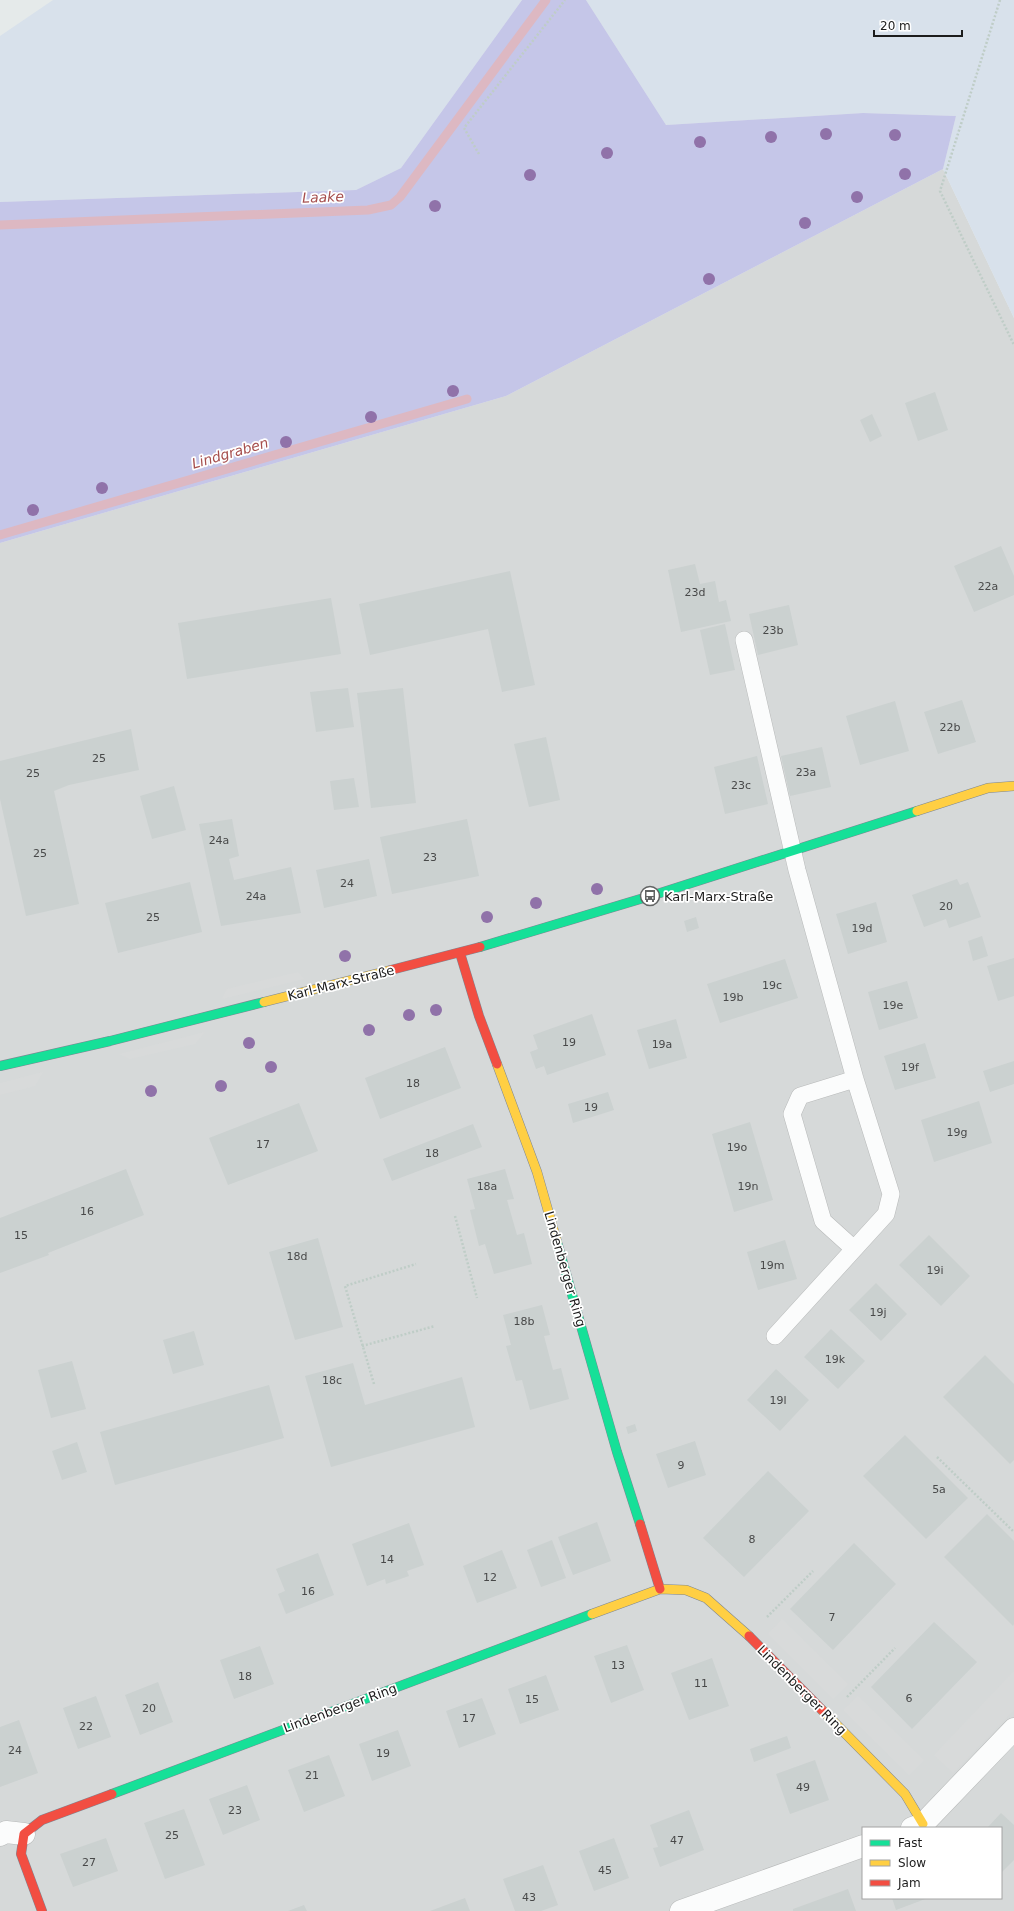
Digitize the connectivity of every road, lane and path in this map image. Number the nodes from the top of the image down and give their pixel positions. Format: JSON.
{"nodes":[{"id":1,"x":565,"y":0,"type":"edge"},
{"id":2,"x":1000,"y":0,"type":"edge"},
{"id":3,"x":479,"y":154,"type":"dead end"},
{"id":4,"x":1014,"y":344,"type":"edge"},
{"id":5,"x":744,"y":640,"type":"dead end"},
{"id":6,"x":1014,"y":786,"type":"edge"},
{"id":7,"x":792,"y":850,"type":"junction"},
{"id":8,"x":460,"y":953,"type":"junction"},
{"id":9,"x":0,"y":1066,"type":"edge"},
{"id":10,"x":855,"y":1079,"type":"junction"},
{"id":11,"x":455,"y":1216,"type":"dead end"},
{"id":12,"x":854,"y":1249,"type":"junction"},
{"id":13,"x":416,"y":1264,"type":"dead end"},
{"id":14,"x":477,"y":1298,"type":"dead end"},
{"id":15,"x":435,"y":1326,"type":"dead end"},
{"id":16,"x":775,"y":1336,"type":"dead end"},
{"id":17,"x":362,"y":1346,"type":"junction"},
{"id":18,"x":374,"y":1384,"type":"dead end"},
{"id":19,"x":936,"y":1457,"type":"dead end"},
{"id":20,"x":1014,"y":1532,"type":"edge"},
{"id":21,"x":813,"y":1571,"type":"dead end"},
{"id":22,"x":660,"y":1589,"type":"junction"},
{"id":23,"x":748,"y":1635,"type":"junction"},
{"id":24,"x":895,"y":1648,"type":"dead end"},
{"id":25,"x":828,"y":1716,"type":"junction"},
{"id":26,"x":1014,"y":1729,"type":"edge"},
{"id":27,"x":918,"y":1826,"type":"edge"},
{"id":28,"x":24,"y":1834,"type":"junction"},
{"id":29,"x":0,"y":1835,"type":"edge"},
{"id":30,"x":862,"y":1846,"type":"edge"},
{"id":31,"x":42,"y":1911,"type":"edge"},
{"id":32,"x":681,"y":1911,"type":"edge"}],
"edges":[{"from":1,"to":3,"type":"path"},
{"from":2,"to":4,"type":"path"},
{"from":5,"to":7,"type":"lane"},
{"from":6,"to":7,"type":"street","name":"Karl-Marx-Straße"},
{"from":7,"to":8,"type":"street","name":"Karl-Marx-Straße"},
{"from":7,"to":10,"type":"lane"},
{"from":8,"to":9,"type":"street","name":"Karl-Marx-Straße"},
{"from":8,"to":22,"type":"street","name":"Lindenberger Ring"},
{"from":10,"to":12,"type":"lane"},
{"from":10,"to":12,"type":"lane"},
{"from":11,"to":14,"type":"path"},
{"from":12,"to":16,"type":"lane"},
{"from":13,"to":17,"type":"path"},
{"from":15,"to":17,"type":"path"},
{"from":17,"to":18,"type":"path"},
{"from":19,"to":20,"type":"path"},
{"from":21,"to":23,"type":"path"},
{"from":22,"to":23,"type":"street","name":"Lindenberger Ring"},
{"from":22,"to":28,"type":"street","name":"Lindenberger Ring"},
{"from":23,"to":25,"type":"street","name":"Lindenberger Ring"},
{"from":24,"to":25,"type":"path"},
{"from":25,"to":27,"type":"street","name":"Lindenberger Ring"},
{"from":26,"to":27,"type":"street","name":"Lindenberger Ring"},
{"from":28,"to":29,"type":"street"},
{"from":28,"to":31,"type":"street"},
{"from":30,"to":32,"type":"street"}]}
